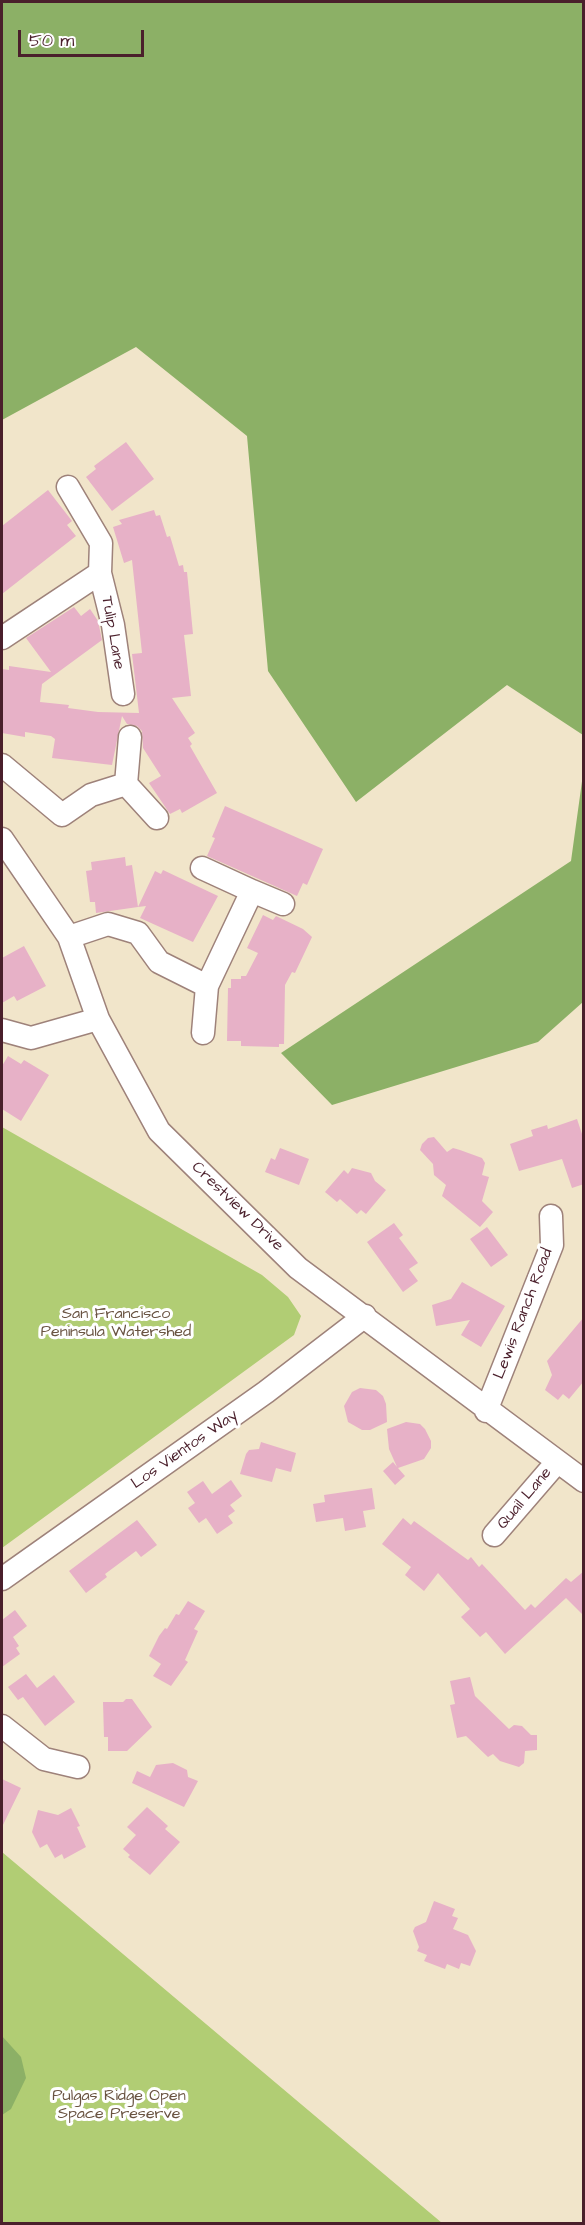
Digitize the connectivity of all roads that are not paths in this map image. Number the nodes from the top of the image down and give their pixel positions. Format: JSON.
{"nodes":[{"id":1,"x":68,"y":487,"type":"dead end"},
{"id":2,"x":100,"y":573,"type":"junction"},
{"id":3,"x":2,"y":638,"type":"edge"},
{"id":4,"x":123,"y":694,"type":"dead end"},
{"id":5,"x":130,"y":737,"type":"dead end"},
{"id":6,"x":2,"y":765,"type":"edge"},
{"id":7,"x":126,"y":784,"type":"junction"},
{"id":8,"x":157,"y":818,"type":"dead end"},
{"id":9,"x":2,"y":839,"type":"edge"},
{"id":10,"x":202,"y":868,"type":"dead end"},
{"id":11,"x":252,"y":891,"type":"junction"},
{"id":12,"x":283,"y":904,"type":"dead end"},
{"id":13,"x":69,"y":937,"type":"junction"},
{"id":14,"x":207,"y":986,"type":"junction"},
{"id":15,"x":98,"y":1019,"type":"junction"},
{"id":16,"x":2,"y":1030,"type":"edge"},
{"id":17,"x":203,"y":1033,"type":"dead end"},
{"id":18,"x":550,"y":1216,"type":"dead end"},
{"id":19,"x":365,"y":1317,"type":"junction"},
{"id":20,"x":486,"y":1411,"type":"junction"},
{"id":21,"x":557,"y":1462,"type":"junction"},
{"id":22,"x":584,"y":1481,"type":"edge"},
{"id":23,"x":494,"y":1536,"type":"dead end"},
{"id":24,"x":2,"y":1579,"type":"edge"},
{"id":25,"x":2,"y":1726,"type":"edge"},
{"id":26,"x":78,"y":1767,"type":"dead end"}],
"edges":[{"from":1,"to":2,"type":"street","name":"Tulip Lane"},
{"from":2,"to":3,"type":"street","name":"Tulip Lane"},
{"from":2,"to":4,"type":"street","name":"Tulip Lane"},
{"from":5,"to":7,"type":"street"},
{"from":6,"to":7,"type":"street"},
{"from":7,"to":8,"type":"street"},
{"from":9,"to":13,"type":"street","name":"Crestview Drive"},
{"from":10,"to":11,"type":"street"},
{"from":11,"to":12,"type":"street"},
{"from":11,"to":14,"type":"street"},
{"from":13,"to":14,"type":"street"},
{"from":13,"to":15,"type":"street","name":"Crestview Drive"},
{"from":14,"to":17,"type":"street"},
{"from":15,"to":16,"type":"street"},
{"from":15,"to":19,"type":"street","name":"Crestview Drive"},
{"from":18,"to":20,"type":"street","name":"Lewis Ranch Road"},
{"from":19,"to":20,"type":"street","name":"Crestview Drive"},
{"from":19,"to":24,"type":"street","name":"Los Vientos Way"},
{"from":20,"to":21,"type":"street","name":"Crestview Drive"},
{"from":21,"to":22,"type":"street","name":"Crestview Drive"},
{"from":21,"to":23,"type":"street","name":"Quail Lane"},
{"from":25,"to":26,"type":"street"}]}
